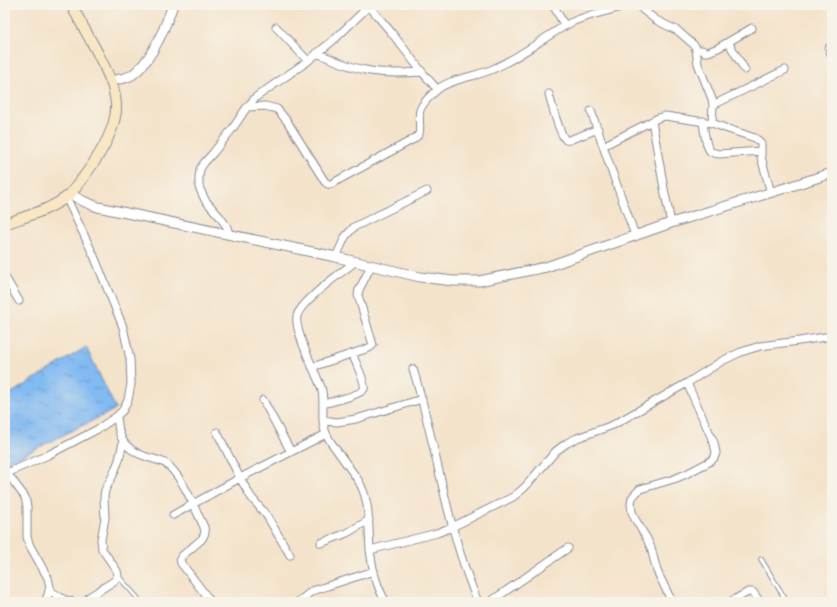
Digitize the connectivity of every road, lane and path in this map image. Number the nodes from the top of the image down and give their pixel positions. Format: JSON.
{"nodes":[{"id":1,"x":71,"y":5,"type":"edge"},
{"id":2,"x":173,"y":5,"type":"edge"},
{"id":3,"x":553,"y":5,"type":"edge"},
{"id":4,"x":626,"y":5,"type":"edge"},
{"id":5,"x":639,"y":5,"type":"edge"},
{"id":6,"x":369,"y":6,"type":"edge"},
{"id":7,"x":565,"y":26,"type":"junction"},
{"id":8,"x":276,"y":27,"type":"dead end"},
{"id":9,"x":752,"y":28,"type":"dead end"},
{"id":10,"x":728,"y":42,"type":"junction"},
{"id":11,"x":832,"y":44,"type":"edge"},
{"id":12,"x":696,"y":50,"type":"junction"},
{"id":13,"x":317,"y":54,"type":"junction"},
{"id":14,"x":832,"y":56,"type":"edge"},
{"id":15,"x":308,"y":61,"type":"junction"},
{"id":16,"x":744,"y":70,"type":"dead end"},
{"id":17,"x":785,"y":70,"type":"dead end"},
{"id":18,"x":422,"y":72,"type":"junction"},
{"id":19,"x":110,"y":81,"type":"junction"},
{"id":20,"x":438,"y":89,"type":"junction"},
{"id":21,"x":549,"y":94,"type":"dead end"},
{"id":22,"x":713,"y":104,"type":"junction"},
{"id":23,"x":247,"y":108,"type":"junction"},
{"id":24,"x":591,"y":111,"type":"dead end"},
{"id":25,"x":652,"y":121,"type":"junction"},
{"id":26,"x":703,"y":121,"type":"junction"},
{"id":27,"x":712,"y":123,"type":"junction"},
{"id":28,"x":598,"y":129,"type":"junction"},
{"id":29,"x":603,"y":146,"type":"junction"},
{"id":30,"x":761,"y":151,"type":"junction"},
{"id":31,"x":832,"y":173,"type":"edge"},
{"id":32,"x":427,"y":191,"type":"dead end"},
{"id":33,"x":771,"y":193,"type":"junction"},
{"id":34,"x":68,"y":196,"type":"junction"},
{"id":35,"x":671,"y":223,"type":"junction"},
{"id":36,"x":5,"y":224,"type":"edge"},
{"id":37,"x":229,"y":234,"type":"junction"},
{"id":38,"x":635,"y":235,"type":"junction"},
{"id":39,"x":336,"y":257,"type":"junction"},
{"id":40,"x":355,"y":262,"type":"junction"},
{"id":41,"x":371,"y":266,"type":"junction"},
{"id":42,"x":5,"y":277,"type":"edge"},
{"id":43,"x":19,"y":301,"type":"dead end"},
{"id":44,"x":832,"y":336,"type":"edge"},
{"id":45,"x":352,"y":354,"type":"junction"},
{"id":46,"x":312,"y":367,"type":"junction"},
{"id":47,"x":413,"y":369,"type":"dead end"},
{"id":48,"x":687,"y":383,"type":"junction"},
{"id":49,"x":422,"y":399,"type":"junction"},
{"id":50,"x":263,"y":400,"type":"dead end"},
{"id":51,"x":323,"y":404,"type":"junction"},
{"id":52,"x":117,"y":416,"type":"junction"},
{"id":53,"x":323,"y":420,"type":"junction"},
{"id":54,"x":217,"y":432,"type":"dead end"},
{"id":55,"x":326,"y":434,"type":"junction"},
{"id":56,"x":123,"y":442,"type":"junction"},
{"id":57,"x":291,"y":452,"type":"junction"},
{"id":58,"x":6,"y":474,"type":"edge"},
{"id":59,"x":240,"y":478,"type":"junction"},
{"id":60,"x":193,"y":504,"type":"junction"},
{"id":61,"x":173,"y":515,"type":"dead end"},
{"id":62,"x":368,"y":520,"type":"junction"},
{"id":63,"x":452,"y":527,"type":"junction"},
{"id":64,"x":322,"y":543,"type":"dead end"},
{"id":65,"x":568,"y":548,"type":"dead end"},
{"id":66,"x":370,"y":550,"type":"junction"},
{"id":67,"x":290,"y":555,"type":"dead end"},
{"id":68,"x":761,"y":559,"type":"dead end"},
{"id":69,"x":374,"y":571,"type":"junction"},
{"id":70,"x":118,"y":576,"type":"junction"},
{"id":71,"x":49,"y":590,"type":"junction"},
{"id":72,"x":44,"y":602,"type":"edge"},
{"id":73,"x":73,"y":602,"type":"edge"},
{"id":74,"x":88,"y":602,"type":"edge"},
{"id":75,"x":141,"y":602,"type":"edge"},
{"id":76,"x":211,"y":602,"type":"edge"},
{"id":77,"x":298,"y":602,"type":"edge"},
{"id":78,"x":386,"y":602,"type":"edge"},
{"id":79,"x":478,"y":602,"type":"edge"},
{"id":80,"x":490,"y":602,"type":"edge"},
{"id":81,"x":672,"y":602,"type":"edge"},
{"id":82,"x":730,"y":602,"type":"edge"},
{"id":83,"x":760,"y":602,"type":"edge"},
{"id":84,"x":787,"y":602,"type":"edge"}],
"edges":[{"from":1,"to":19,"type":"main road"},
{"from":2,"to":19,"type":"street"},
{"from":3,"to":7,"type":"street"},
{"from":4,"to":7,"type":"street"},
{"from":5,"to":12,"type":"street"},
{"from":6,"to":13,"type":"street"},
{"from":6,"to":18,"type":"street"},
{"from":7,"to":20,"type":"street"},
{"from":8,"to":15,"type":"street"},
{"from":9,"to":10,"type":"street"},
{"from":10,"to":12,"type":"street"},
{"from":10,"to":16,"type":"street"},
{"from":11,"to":14,"type":"street"},
{"from":12,"to":22,"type":"street"},
{"from":13,"to":15,"type":"street"},
{"from":13,"to":18,"type":"street"},
{"from":15,"to":23,"type":"street"},
{"from":17,"to":22,"type":"street"},
{"from":18,"to":20,"type":"street"},
{"from":19,"to":34,"type":"main road"},
{"from":20,"to":23,"type":"street"},
{"from":21,"to":28,"type":"street"},
{"from":22,"to":27,"type":"street"},
{"from":23,"to":37,"type":"street"},
{"from":24,"to":28,"type":"street"},
{"from":25,"to":26,"type":"street"},
{"from":25,"to":29,"type":"street"},
{"from":25,"to":35,"type":"street"},
{"from":26,"to":27,"type":"street"},
{"from":26,"to":30,"type":"street"},
{"from":27,"to":30,"type":"street"},
{"from":28,"to":29,"type":"street"},
{"from":29,"to":38,"type":"street"},
{"from":30,"to":33,"type":"street"},
{"from":31,"to":33,"type":"street"},
{"from":32,"to":39,"type":"street"},
{"from":33,"to":35,"type":"street"},
{"from":34,"to":36,"type":"main road"},
{"from":34,"to":37,"type":"street"},
{"from":34,"to":52,"type":"street"},
{"from":35,"to":38,"type":"street"},
{"from":37,"to":39,"type":"street"},
{"from":38,"to":41,"type":"street"},
{"from":39,"to":40,"type":"street"},
{"from":40,"to":41,"type":"street"},
{"from":40,"to":46,"type":"street"},
{"from":41,"to":45,"type":"street"},
{"from":42,"to":43,"type":"street"},
{"from":44,"to":48,"type":"street"},
{"from":45,"to":46,"type":"street"},
{"from":45,"to":51,"type":"street"},
{"from":46,"to":51,"type":"street"},
{"from":47,"to":49,"type":"street"},
{"from":48,"to":63,"type":"street"},
{"from":48,"to":81,"type":"street"},
{"from":49,"to":53,"type":"street"},
{"from":49,"to":63,"type":"street"},
{"from":50,"to":57,"type":"street"},
{"from":51,"to":53,"type":"street"},
{"from":52,"to":56,"type":"street"},
{"from":52,"to":58,"type":"street"},
{"from":53,"to":55,"type":"street"},
{"from":54,"to":59,"type":"street"},
{"from":55,"to":57,"type":"street"},
{"from":55,"to":62,"type":"street"},
{"from":56,"to":60,"type":"street"},
{"from":56,"to":70,"type":"street"},
{"from":57,"to":59,"type":"street"},
{"from":58,"to":71,"type":"street"},
{"from":59,"to":60,"type":"street"},
{"from":59,"to":67,"type":"street"},
{"from":60,"to":61,"type":"street"},
{"from":60,"to":76,"type":"street"},
{"from":62,"to":64,"type":"street"},
{"from":62,"to":66,"type":"street"},
{"from":63,"to":66,"type":"street"},
{"from":63,"to":79,"type":"street"},
{"from":65,"to":80,"type":"street"},
{"from":66,"to":69,"type":"street"},
{"from":68,"to":84,"type":"lane"},
{"from":69,"to":77,"type":"street"},
{"from":69,"to":78,"type":"street"},
{"from":70,"to":74,"type":"street"},
{"from":70,"to":75,"type":"lane"},
{"from":71,"to":72,"type":"street"},
{"from":71,"to":73,"type":"street"},
{"from":82,"to":83,"type":"street"}]}
